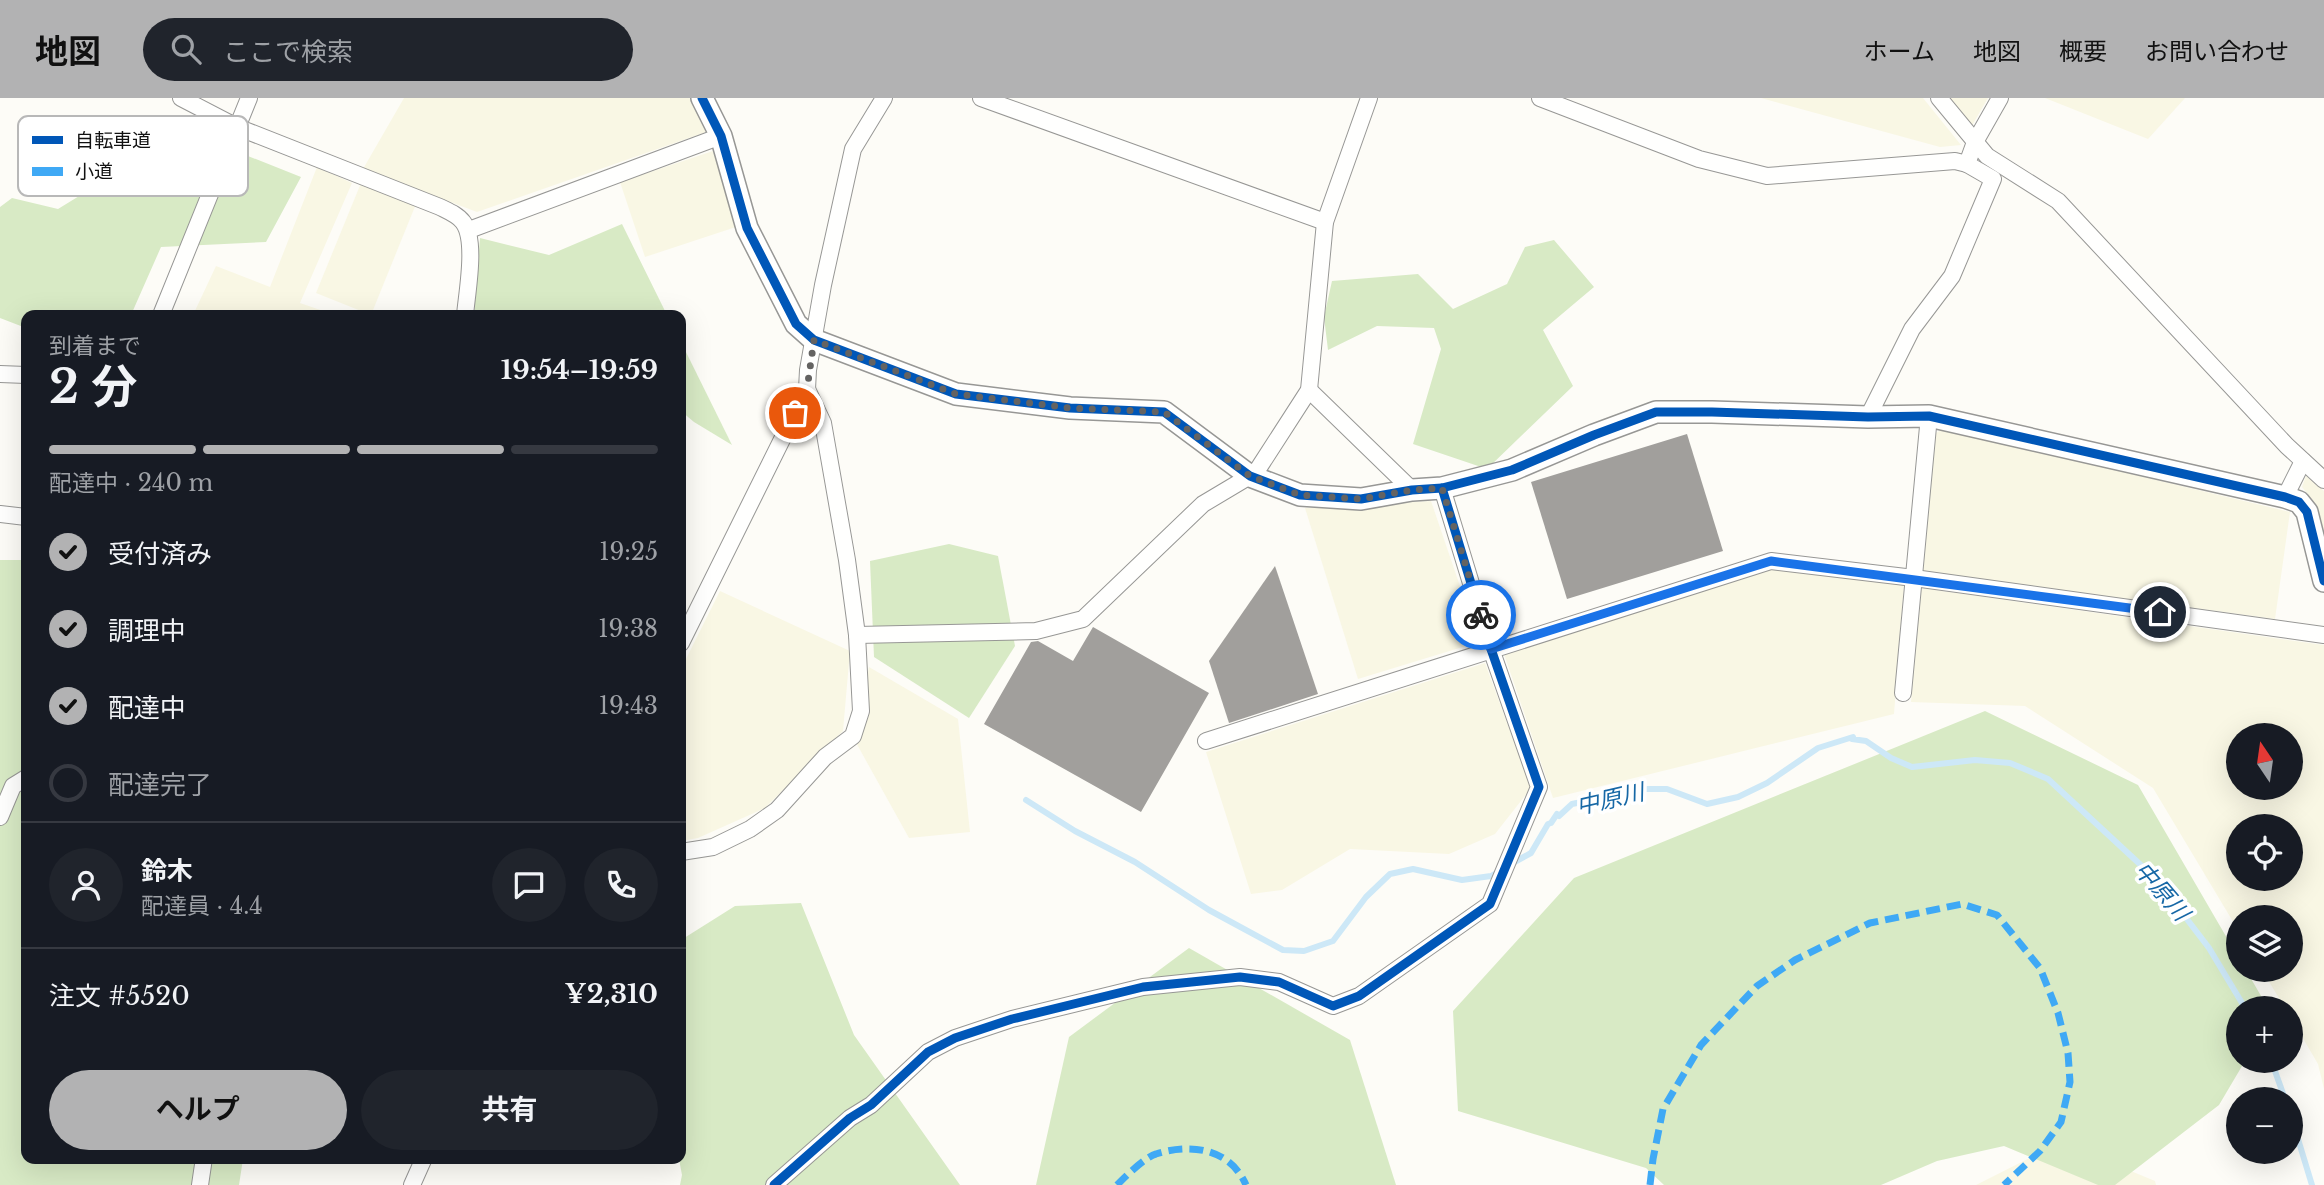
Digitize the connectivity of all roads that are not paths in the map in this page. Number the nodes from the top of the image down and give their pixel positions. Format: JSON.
{"nodes":[{"id":1,"x":181,"y":98,"type":"edge"},
{"id":2,"x":249,"y":98,"type":"edge"},
{"id":3,"x":702,"y":98,"type":"edge"},
{"id":4,"x":884,"y":98,"type":"edge"},
{"id":5,"x":981,"y":98,"type":"edge"},
{"id":6,"x":1369,"y":98,"type":"edge"},
{"id":7,"x":1540,"y":98,"type":"edge"},
{"id":8,"x":1939,"y":98,"type":"edge"},
{"id":9,"x":2000,"y":98,"type":"edge"},
{"id":10,"x":216,"y":116,"type":"edge"},
{"id":11,"x":242,"y":116,"type":"edge"},
{"id":12,"x":248,"y":131,"type":"edge"},
{"id":13,"x":721,"y":136,"type":"junction"},
{"id":14,"x":1975,"y":142,"type":"junction"},
{"id":15,"x":1967,"y":164,"type":"junction"},
{"id":16,"x":209,"y":196,"type":"edge"},
{"id":17,"x":1325,"y":222,"type":"junction"},
{"id":18,"x":469,"y":230,"type":"junction"},
{"id":19,"x":163,"y":310,"type":"edge"},
{"id":20,"x":465,"y":310,"type":"edge"},
{"id":21,"x":814,"y":340,"type":"junction"},
{"id":22,"x":0,"y":374,"type":"edge"},
{"id":23,"x":21,"y":375,"type":"edge"},
{"id":24,"x":807,"y":389,"type":"junction"},
{"id":25,"x":1309,"y":390,"type":"junction"},
{"id":26,"x":1929,"y":416,"type":"junction"},
{"id":27,"x":1868,"y":417,"type":"junction"},
{"id":28,"x":2303,"y":461,"type":"junction"},
{"id":29,"x":1250,"y":476,"type":"junction"},
{"id":30,"x":2324,"y":480,"type":"edge"},
{"id":31,"x":1442,"y":488,"type":"junction"},
{"id":32,"x":1412,"y":490,"type":"junction"},
{"id":33,"x":2285,"y":497,"type":"junction"},
{"id":34,"x":0,"y":514,"type":"edge"},
{"id":35,"x":21,"y":516,"type":"edge"},
{"id":36,"x":1914,"y":578,"type":"junction"},
{"id":37,"x":2324,"y":581,"type":"edge"},
{"id":38,"x":686,"y":633,"type":"edge"},
{"id":39,"x":858,"y":635,"type":"junction"},
{"id":40,"x":2324,"y":635,"type":"edge"},
{"id":41,"x":1491,"y":649,"type":"junction"},
{"id":42,"x":1903,"y":693,"type":"dead end"},
{"id":43,"x":1206,"y":741,"type":"dead end"},
{"id":44,"x":21,"y":781,"type":"edge"},
{"id":45,"x":0,"y":817,"type":"edge"},
{"id":46,"x":686,"y":851,"type":"edge"},
{"id":47,"x":203,"y":1164,"type":"edge"},
{"id":48,"x":421,"y":1164,"type":"edge"},
{"id":49,"x":200,"y":1185,"type":"edge"},
{"id":50,"x":412,"y":1185,"type":"edge"},
{"id":51,"x":774,"y":1185,"type":"edge"}],
"edges":[{"from":1,"to":10,"type":"street"},
{"from":2,"to":11,"type":"street"},
{"from":3,"to":13,"type":"street"},
{"from":4,"to":21,"type":"street"},
{"from":5,"to":17,"type":"street"},
{"from":6,"to":17,"type":"street"},
{"from":7,"to":15,"type":"street"},
{"from":8,"to":14,"type":"street"},
{"from":9,"to":14,"type":"street"},
{"from":12,"to":18,"type":"street"},
{"from":13,"to":18,"type":"street"},
{"from":13,"to":21,"type":"street"},
{"from":14,"to":15,"type":"street"},
{"from":14,"to":28,"type":"street"},
{"from":15,"to":27,"type":"street"},
{"from":16,"to":19,"type":"street"},
{"from":17,"to":25,"type":"street"},
{"from":18,"to":20,"type":"street"},
{"from":21,"to":24,"type":"street"},
{"from":21,"to":29,"type":"street"},
{"from":22,"to":23,"type":"street"},
{"from":24,"to":38,"type":"street"},
{"from":24,"to":39,"type":"street"},
{"from":25,"to":29,"type":"street"},
{"from":25,"to":32,"type":"street"},
{"from":26,"to":27,"type":"street"},
{"from":26,"to":33,"type":"street"},
{"from":26,"to":36,"type":"street"},
{"from":27,"to":31,"type":"street"},
{"from":28,"to":30,"type":"street"},
{"from":28,"to":33,"type":"street"},
{"from":29,"to":32,"type":"street"},
{"from":29,"to":39,"type":"street"},
{"from":31,"to":32,"type":"street"},
{"from":31,"to":41,"type":"street"},
{"from":33,"to":37,"type":"street"},
{"from":34,"to":35,"type":"street"},
{"from":36,"to":40,"type":"street"},
{"from":36,"to":41,"type":"street"},
{"from":36,"to":42,"type":"street"},
{"from":39,"to":46,"type":"street"},
{"from":41,"to":43,"type":"street"},
{"from":41,"to":51,"type":"street"},
{"from":44,"to":45,"type":"street"},
{"from":47,"to":49,"type":"street"},
{"from":48,"to":50,"type":"street"}]}
